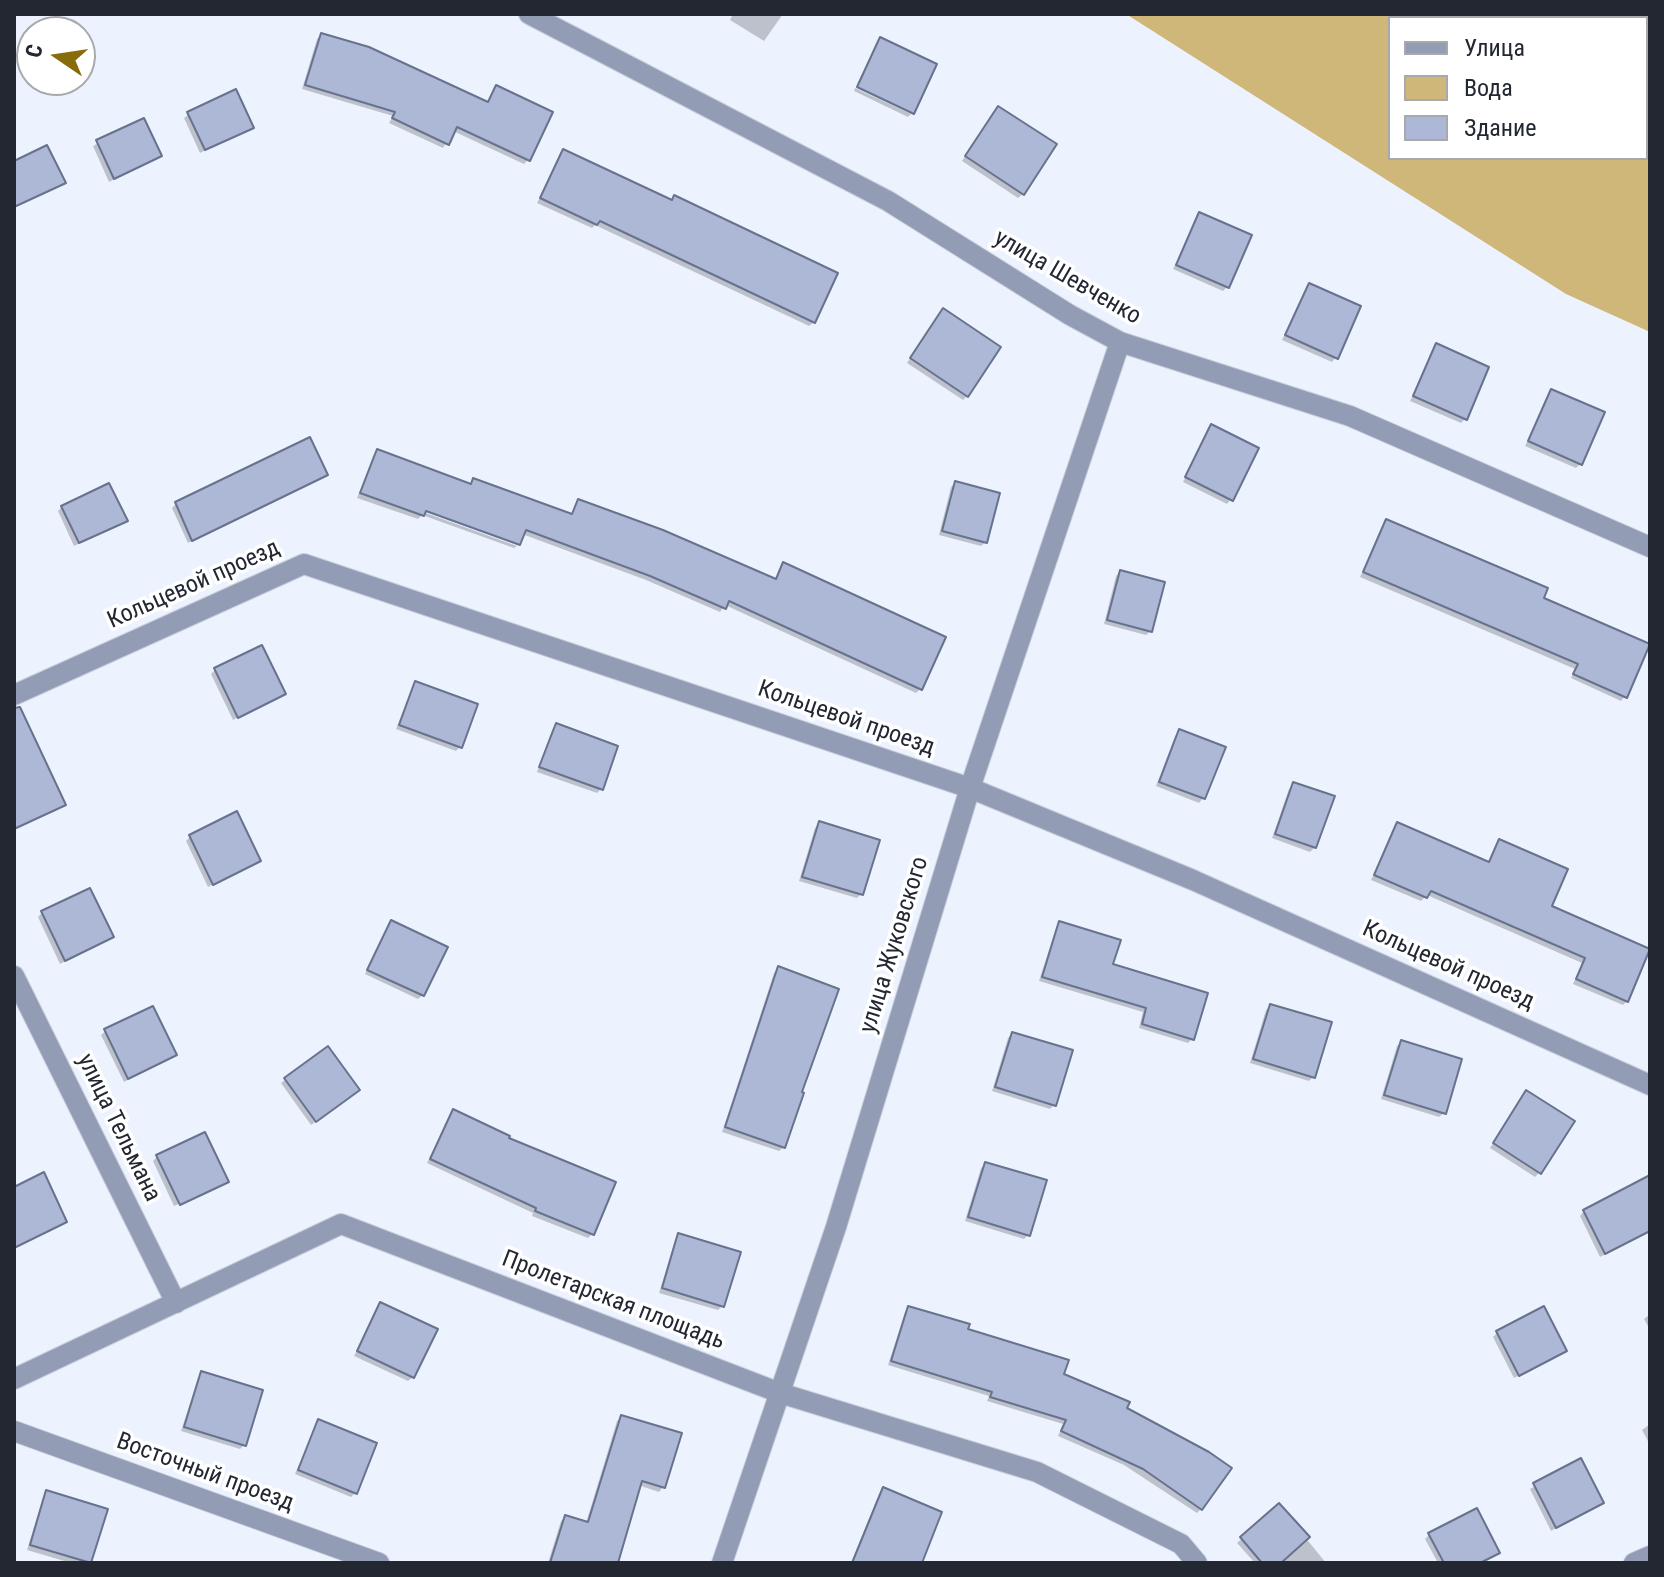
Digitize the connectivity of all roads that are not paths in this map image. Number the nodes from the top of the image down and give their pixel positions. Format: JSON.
{"nodes":[{"id":1,"x":529,"y":14,"type":"edge"},
{"id":2,"x":1120,"y":342,"type":"junction"},
{"id":3,"x":1650,"y":547,"type":"edge"},
{"id":4,"x":14,"y":695,"type":"edge"},
{"id":5,"x":970,"y":788,"type":"junction"},
{"id":6,"x":14,"y":976,"type":"edge"},
{"id":7,"x":1650,"y":1085,"type":"edge"},
{"id":8,"x":176,"y":1303,"type":"junction"},
{"id":9,"x":14,"y":1379,"type":"edge"},
{"id":10,"x":780,"y":1393,"type":"junction"},
{"id":11,"x":14,"y":1431,"type":"edge"},
{"id":12,"x":1650,"y":1556,"type":"edge"},
{"id":13,"x":379,"y":1563,"type":"edge"},
{"id":14,"x":722,"y":1563,"type":"edge"},
{"id":15,"x":1197,"y":1563,"type":"edge"},
{"id":16,"x":1634,"y":1563,"type":"edge"}],
"edges":[{"from":1,"to":2,"type":"street","name":"улица Шевченко"},
{"from":2,"to":3,"type":"street","name":"улица Шевченко"},
{"from":2,"to":5,"type":"street","name":"улица Жуковского"},
{"from":4,"to":5,"type":"street","name":"Кольцевой проезд"},
{"from":5,"to":7,"type":"street","name":"Кольцевой проезд"},
{"from":5,"to":10,"type":"street","name":"улица Жуковского"},
{"from":6,"to":8,"type":"street","name":"улица Тельмана"},
{"from":8,"to":9,"type":"street","name":"Пролетарская площадь"},
{"from":8,"to":10,"type":"street","name":"Пролетарская площадь"},
{"from":10,"to":14,"type":"street","name":"улица Жуковского"},
{"from":10,"to":15,"type":"street","name":"Пролетарская площадь"},
{"from":11,"to":13,"type":"street","name":"Восточный проезд"},
{"from":12,"to":16,"type":"street"}]}
